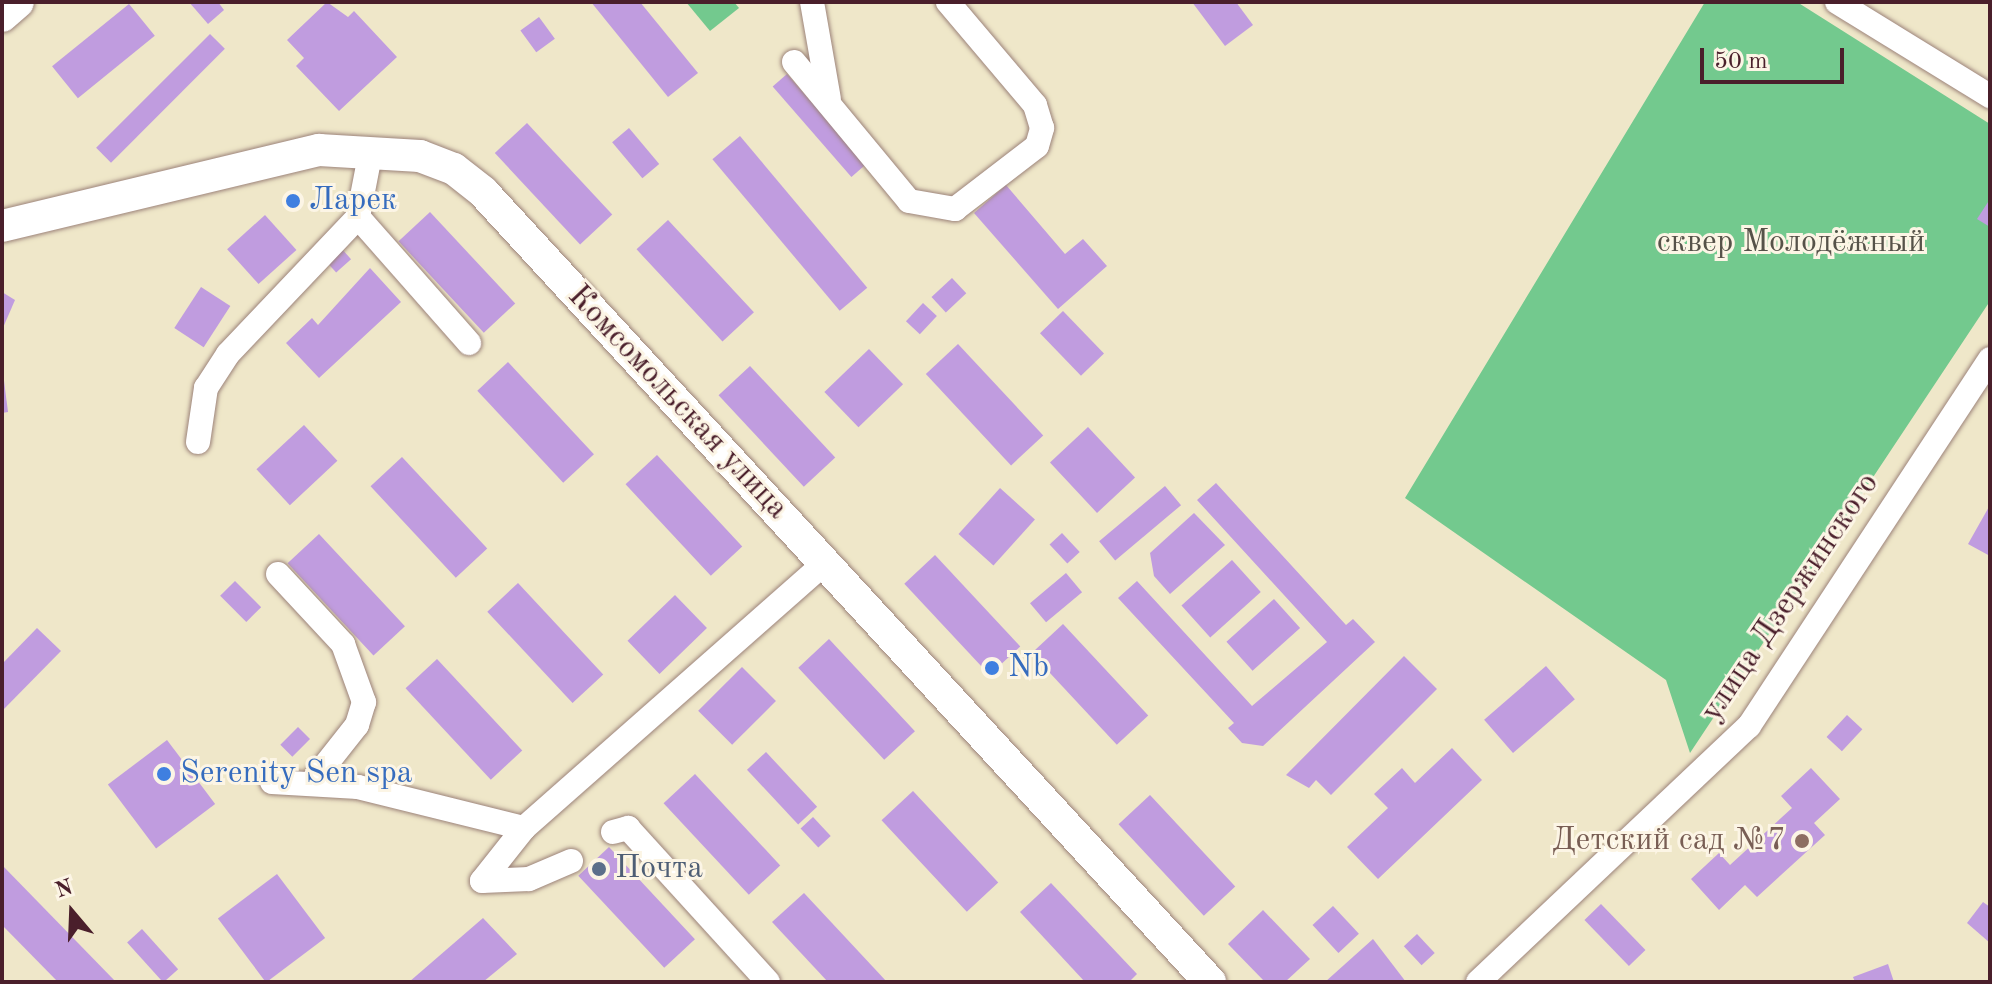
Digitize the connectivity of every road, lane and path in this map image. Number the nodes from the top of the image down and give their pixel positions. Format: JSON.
{"nodes":[{"id":1,"x":18,"y":2,"type":"edge"},
{"id":2,"x":812,"y":2,"type":"edge"},
{"id":3,"x":948,"y":2,"type":"edge"},
{"id":4,"x":1837,"y":2,"type":"edge"},
{"id":5,"x":2,"y":16,"type":"edge"},
{"id":6,"x":794,"y":62,"type":"dead end"},
{"id":7,"x":1990,"y":96,"type":"edge"},
{"id":8,"x":830,"y":105,"type":"junction"},
{"id":9,"x":371,"y":150,"type":"junction"},
{"id":10,"x":358,"y":217,"type":"junction"},
{"id":11,"x":2,"y":226,"type":"edge"},
{"id":12,"x":469,"y":343,"type":"dead end"},
{"id":13,"x":1990,"y":359,"type":"edge"},
{"id":14,"x":198,"y":442,"type":"dead end"},
{"id":15,"x":825,"y":563,"type":"junction"},
{"id":16,"x":278,"y":574,"type":"dead end"},
{"id":17,"x":272,"y":782,"type":"dead end"},
{"id":18,"x":312,"y":782,"type":"junction"},
{"id":19,"x":524,"y":828,"type":"junction"},
{"id":20,"x":613,"y":832,"type":"dead end"},
{"id":21,"x":571,"y":861,"type":"dead end"},
{"id":22,"x":768,"y":982,"type":"edge"},
{"id":23,"x":1210,"y":982,"type":"edge"},
{"id":24,"x":1478,"y":982,"type":"edge"}],
"edges":[{"from":1,"to":5,"type":"main road"},
{"from":2,"to":8,"type":"street"},
{"from":3,"to":8,"type":"street"},
{"from":4,"to":7,"type":"street"},
{"from":6,"to":8,"type":"street"},
{"from":9,"to":10,"type":"street"},
{"from":9,"to":11,"type":"main road","name":"Комсомольская улица"},
{"from":9,"to":15,"type":"main road","name":"Комсомольская улица"},
{"from":10,"to":12,"type":"street"},
{"from":10,"to":14,"type":"street"},
{"from":13,"to":24,"type":"street","name":"улица Дзержинского"},
{"from":15,"to":19,"type":"street"},
{"from":15,"to":23,"type":"main road","name":"Комсомольская улица"},
{"from":16,"to":18,"type":"street"},
{"from":17,"to":18,"type":"street"},
{"from":18,"to":19,"type":"street"},
{"from":19,"to":21,"type":"street"},
{"from":20,"to":22,"type":"street"}]}
